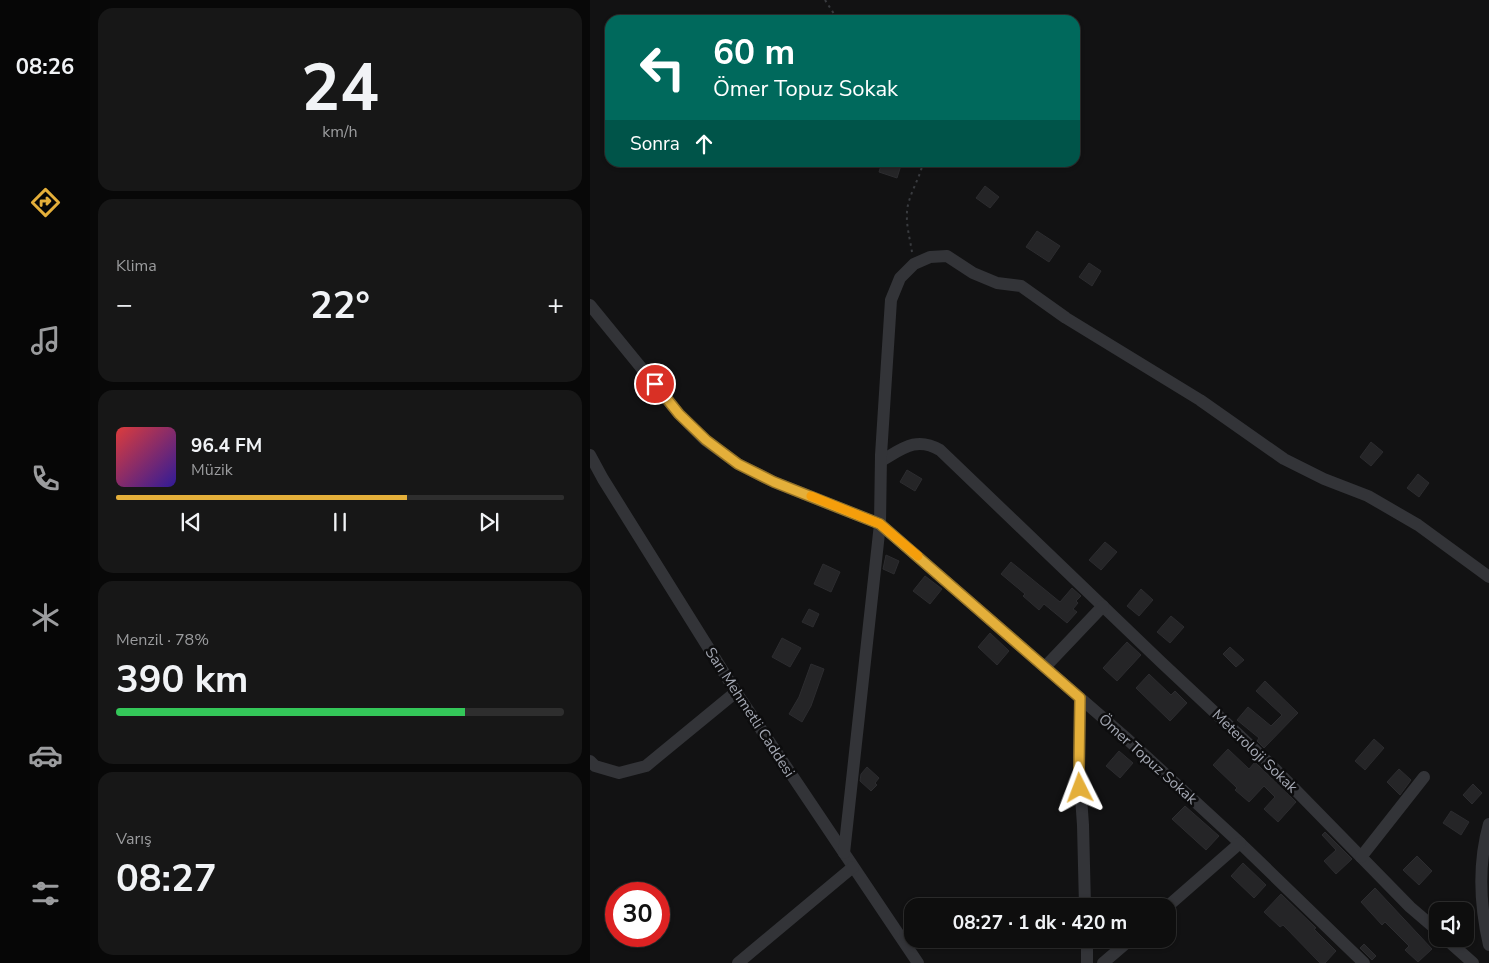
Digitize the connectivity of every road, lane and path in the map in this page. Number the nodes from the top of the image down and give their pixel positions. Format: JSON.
{"nodes":[{"id":1,"x":825,"y":0,"type":"edge"},
{"id":2,"x":835,"y":15,"type":"edge"},
{"id":3,"x":922,"y":167,"type":"edge"},
{"id":4,"x":914,"y":264,"type":"junction"},
{"id":5,"x":590,"y":305,"type":"edge"},
{"id":6,"x":590,"y":455,"type":"edge"},
{"id":7,"x":881,"y":461,"type":"junction"},
{"id":8,"x":880,"y":524,"type":"junction"},
{"id":9,"x":1489,"y":577,"type":"edge"},
{"id":10,"x":1102,"y":606,"type":"junction"},
{"id":11,"x":1045,"y":667,"type":"junction"},
{"id":12,"x":736,"y":692,"type":"junction"},
{"id":13,"x":1080,"y":698,"type":"junction"},
{"id":14,"x":590,"y":761,"type":"edge"},
{"id":15,"x":1424,"y":778,"type":"dead end"},
{"id":16,"x":1489,"y":824,"type":"edge"},
{"id":17,"x":1240,"y":843,"type":"junction"},
{"id":18,"x":844,"y":853,"type":"junction"},
{"id":19,"x":1361,"y":857,"type":"junction"},
{"id":20,"x":853,"y":867,"type":"junction"},
{"id":21,"x":1085,"y":898,"type":"edge"},
{"id":22,"x":1176,"y":899,"type":"edge"},
{"id":23,"x":1429,"y":923,"type":"edge"},
{"id":24,"x":1489,"y":945,"type":"edge"},
{"id":25,"x":1455,"y":947,"type":"edge"},
{"id":26,"x":1086,"y":948,"type":"edge"},
{"id":27,"x":1120,"y":948,"type":"edge"},
{"id":28,"x":738,"y":963,"type":"edge"},
{"id":29,"x":918,"y":963,"type":"edge"},
{"id":30,"x":1087,"y":963,"type":"edge"},
{"id":31,"x":1103,"y":963,"type":"edge"},
{"id":32,"x":1364,"y":963,"type":"edge"},
{"id":33,"x":1474,"y":963,"type":"edge"}],
"edges":[{"from":1,"to":2,"type":"path"},
{"from":3,"to":4,"type":"path"},
{"from":4,"to":7,"type":"street"},
{"from":4,"to":9,"type":"street"},
{"from":5,"to":8,"type":"street","name":"Ömer Topuz Sokak"},
{"from":6,"to":12,"type":"street","name":"Sarı Mehmetli Caddesi"},
{"from":7,"to":8,"type":"street"},
{"from":7,"to":10,"type":"street","name":"Meteroloji Sokak"},
{"from":8,"to":11,"type":"street","name":"Ömer Topuz Sokak"},
{"from":8,"to":18,"type":"street"},
{"from":10,"to":11,"type":"street"},
{"from":10,"to":19,"type":"street","name":"Meteroloji Sokak"},
{"from":11,"to":13,"type":"street","name":"Ömer Topuz Sokak"},
{"from":12,"to":14,"type":"street"},
{"from":12,"to":18,"type":"street","name":"Sarı Mehmetli Caddesi"},
{"from":13,"to":17,"type":"street","name":"Ömer Topuz Sokak"},
{"from":13,"to":21,"type":"street"},
{"from":15,"to":19,"type":"street"},
{"from":16,"to":24,"type":"street"},
{"from":17,"to":22,"type":"street"},
{"from":17,"to":32,"type":"street","name":"Ömer Topuz Sokak"},
{"from":18,"to":20,"type":"street","name":"Sarı Mehmetli Caddesi"},
{"from":19,"to":23,"type":"street","name":"Meteroloji Sokak"},
{"from":20,"to":28,"type":"street"},
{"from":20,"to":29,"type":"street","name":"Sarı Mehmetli Caddesi"},
{"from":25,"to":33,"type":"street"},
{"from":26,"to":30,"type":"street"},
{"from":27,"to":31,"type":"street"}]}
